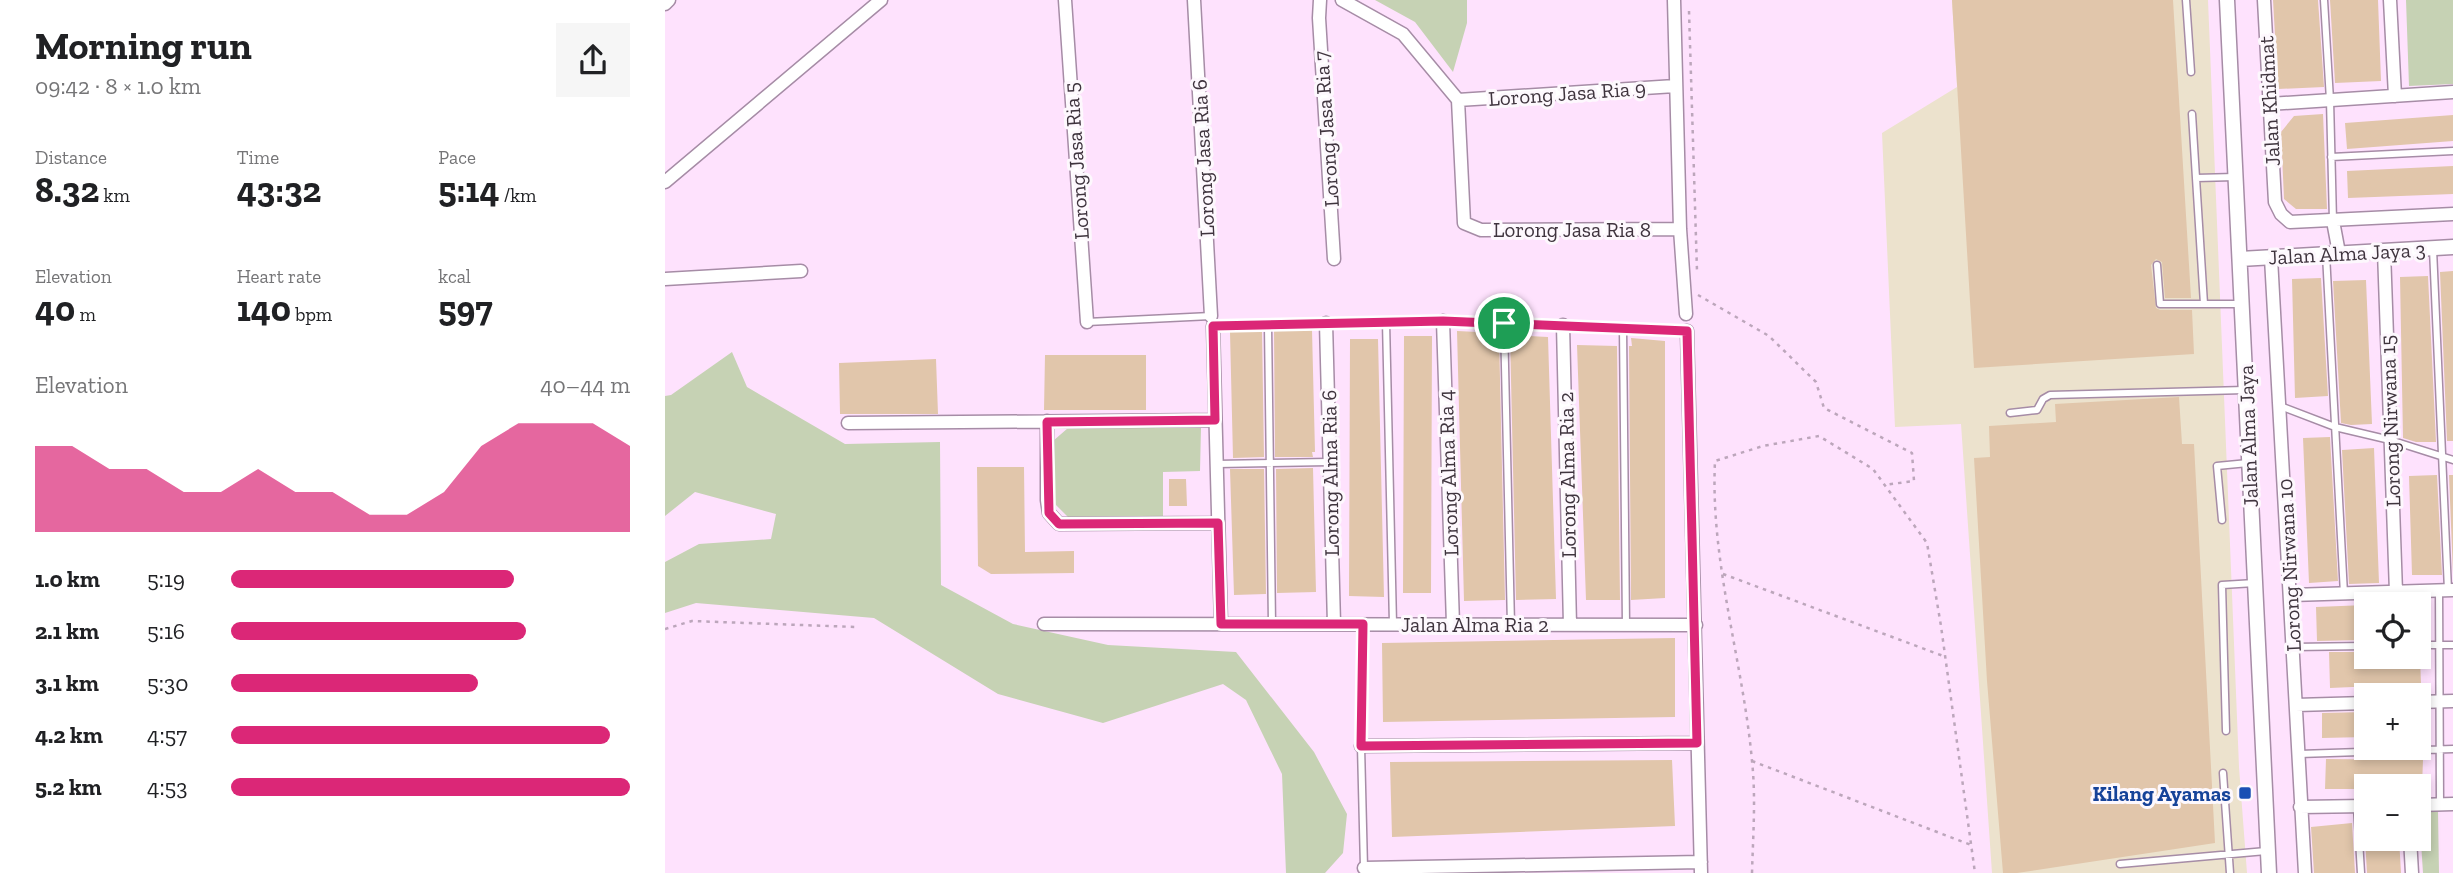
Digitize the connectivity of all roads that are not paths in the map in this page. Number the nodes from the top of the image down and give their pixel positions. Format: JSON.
{"nodes":[{"id":1,"x":669,"y":0,"type":"edge"},
{"id":2,"x":881,"y":0,"type":"edge"},
{"id":3,"x":1066,"y":0,"type":"edge"},
{"id":4,"x":1194,"y":0,"type":"edge"},
{"id":5,"x":1320,"y":0,"type":"edge"},
{"id":6,"x":1342,"y":0,"type":"edge"},
{"id":7,"x":1674,"y":0,"type":"edge"},
{"id":8,"x":2186,"y":0,"type":"edge"},
{"id":9,"x":2227,"y":0,"type":"edge"},
{"id":10,"x":2264,"y":0,"type":"edge"},
{"id":11,"x":2324,"y":0,"type":"edge"},
{"id":12,"x":2390,"y":0,"type":"edge"},
{"id":13,"x":665,"y":4,"type":"edge"},
{"id":14,"x":2191,"y":72,"type":"dead end"},
{"id":15,"x":1675,"y":86,"type":"junction"},
{"id":16,"x":2453,"y":92,"type":"edge"},
{"id":17,"x":2395,"y":96,"type":"junction"},
{"id":18,"x":1458,"y":100,"type":"junction"},
{"id":19,"x":2330,"y":100,"type":"junction"},
{"id":20,"x":2269,"y":104,"type":"junction"},
{"id":21,"x":2192,"y":114,"type":"dead end"},
{"id":22,"x":2453,"y":151,"type":"edge"},
{"id":23,"x":2332,"y":157,"type":"junction"},
{"id":24,"x":2235,"y":177,"type":"junction"},
{"id":25,"x":2196,"y":178,"type":"junction"},
{"id":26,"x":665,"y":182,"type":"edge"},
{"id":27,"x":2275,"y":202,"type":"joint"},
{"id":28,"x":2453,"y":214,"type":"edge"},
{"id":29,"x":2333,"y":221,"type":"junction"},
{"id":30,"x":1680,"y":229,"type":"junction"},
{"id":31,"x":2453,"y":247,"type":"edge"},
{"id":32,"x":2433,"y":248,"type":"junction"},
{"id":33,"x":2383,"y":251,"type":"junction"},
{"id":34,"x":2332,"y":254,"type":"junction"},
{"id":35,"x":1334,"y":258,"type":"dead end"},
{"id":36,"x":2271,"y":258,"type":"junction"},
{"id":37,"x":2240,"y":259,"type":"junction"},
{"id":38,"x":2157,"y":265,"type":"dead end"},
{"id":39,"x":801,"y":271,"type":"dead end"},
{"id":40,"x":665,"y":279,"type":"edge"},
{"id":41,"x":2204,"y":304,"type":"junction"},
{"id":42,"x":2242,"y":304,"type":"junction"},
{"id":43,"x":1686,"y":314,"type":"dead end"},
{"id":44,"x":1212,"y":321,"type":"junction"},
{"id":45,"x":1443,"y":321,"type":"junction"},
{"id":46,"x":1087,"y":322,"type":"joint"},
{"id":47,"x":1386,"y":322,"type":"junction"},
{"id":48,"x":1326,"y":323,"type":"junction"},
{"id":49,"x":1504,"y":323,"type":"junction"},
{"id":50,"x":1563,"y":325,"type":"junction"},
{"id":51,"x":1268,"y":326,"type":"junction"},
{"id":52,"x":1623,"y":328,"type":"junction"},
{"id":53,"x":1687,"y":331,"type":"joint"},
{"id":54,"x":2247,"y":390,"type":"junction"},
{"id":55,"x":2280,"y":406,"type":"junction"},
{"id":56,"x":2010,"y":413,"type":"dead end"},
{"id":57,"x":1215,"y":420,"type":"junction"},
{"id":58,"x":1047,"y":422,"type":"junction"},
{"id":59,"x":848,"y":424,"type":"dead end"},
{"id":60,"x":2335,"y":427,"type":"junction"},
{"id":61,"x":2390,"y":440,"type":"junction"},
{"id":62,"x":2442,"y":457,"type":"junction"},
{"id":63,"x":2453,"y":460,"type":"edge"},
{"id":64,"x":1331,"y":462,"type":"junction"},
{"id":65,"x":2249,"y":462,"type":"junction"},
{"id":66,"x":1272,"y":463,"type":"junction"},
{"id":67,"x":1216,"y":464,"type":"junction"},
{"id":68,"x":2222,"y":520,"type":"dead end"},
{"id":69,"x":1218,"y":523,"type":"junction"},
{"id":70,"x":2255,"y":583,"type":"junction"},
{"id":71,"x":2447,"y":590,"type":"edge"},
{"id":72,"x":2396,"y":592,"type":"joint"},
{"id":73,"x":2344,"y":594,"type":"junction"},
{"id":74,"x":2354,"y":594,"type":"edge"},
{"id":75,"x":2291,"y":596,"type":"junction"},
{"id":76,"x":1044,"y":624,"type":"dead end"},
{"id":77,"x":1221,"y":624,"type":"junction"},
{"id":78,"x":1272,"y":624,"type":"junction"},
{"id":79,"x":1334,"y":624,"type":"junction"},
{"id":80,"x":1363,"y":624,"type":"junction"},
{"id":81,"x":1393,"y":624,"type":"junction"},
{"id":82,"x":1453,"y":624,"type":"junction"},
{"id":83,"x":1511,"y":625,"type":"junction"},
{"id":84,"x":1570,"y":625,"type":"junction"},
{"id":85,"x":1626,"y":625,"type":"junction"},
{"id":86,"x":1696,"y":625,"type":"junction"},
{"id":87,"x":2431,"y":645,"type":"edge"},
{"id":88,"x":2439,"y":645,"type":"junction"},
{"id":89,"x":2453,"y":645,"type":"edge"},
{"id":90,"x":2354,"y":646,"type":"edge"},
{"id":91,"x":2294,"y":648,"type":"junction"},
{"id":92,"x":2431,"y":701,"type":"edge"},
{"id":93,"x":2439,"y":701,"type":"junction"},
{"id":94,"x":2453,"y":701,"type":"edge"},
{"id":95,"x":2354,"y":703,"type":"edge"},
{"id":96,"x":2295,"y":705,"type":"junction"},
{"id":97,"x":2226,"y":731,"type":"dead end"},
{"id":98,"x":1697,"y":743,"type":"junction"},
{"id":99,"x":1361,"y":746,"type":"junction"},
{"id":100,"x":2439,"y":749,"type":"junction"},
{"id":101,"x":2453,"y":749,"type":"edge"},
{"id":102,"x":2298,"y":754,"type":"junction"},
{"id":103,"x":2223,"y":773,"type":"dead end"},
{"id":104,"x":2446,"y":804,"type":"edge"},
{"id":105,"x":2354,"y":806,"type":"edge"},
{"id":106,"x":2300,"y":807,"type":"junction"},
{"id":107,"x":2268,"y":851,"type":"junction"},
{"id":108,"x":2361,"y":851,"type":"edge"},
{"id":109,"x":2411,"y":851,"type":"edge"},
{"id":110,"x":2229,"y":854,"type":"junction"},
{"id":111,"x":2120,"y":864,"type":"dead end"},
{"id":112,"x":1701,"y":868,"type":"edge"},
{"id":113,"x":1364,"y":869,"type":"joint"},
{"id":114,"x":2230,"y":873,"type":"edge"},
{"id":115,"x":2269,"y":873,"type":"edge"},
{"id":116,"x":2305,"y":873,"type":"edge"},
{"id":117,"x":2361,"y":873,"type":"edge"},
{"id":118,"x":2412,"y":873,"type":"edge"}],
"edges":[{"from":1,"to":13,"type":"street"},
{"from":2,"to":26,"type":"street"},
{"from":3,"to":46,"type":"street","name":"Lorong Jasa Ria 5"},
{"from":4,"to":44,"type":"street","name":"Lorong Jasa Ria 6"},
{"from":5,"to":35,"type":"street","name":"Lorong Jasa Ria 7"},
{"from":6,"to":18,"type":"street"},
{"from":7,"to":15,"type":"street"},
{"from":8,"to":14,"type":"lane"},
{"from":9,"to":24,"type":"street","name":"Jalan Alma Jaya"},
{"from":10,"to":20,"type":"street","name":"Jalan Khidmat"},
{"from":11,"to":19,"type":"lane"},
{"from":12,"to":17,"type":"street"},
{"from":15,"to":18,"type":"street","name":"Lorong Jasa Ria 9"},
{"from":15,"to":30,"type":"street"},
{"from":16,"to":17,"type":"street"},
{"from":17,"to":19,"type":"street"},
{"from":18,"to":30,"type":"street","name":"Lorong Jasa Ria 8"},
{"from":19,"to":20,"type":"street"},
{"from":19,"to":23,"type":"lane"},
{"from":20,"to":27,"type":"street","name":"Jalan Khidmat"},
{"from":21,"to":25,"type":"lane"},
{"from":22,"to":23,"type":"lane"},
{"from":23,"to":29,"type":"lane"},
{"from":24,"to":25,"type":"lane"},
{"from":24,"to":37,"type":"street","name":"Jalan Alma Jaya"},
{"from":25,"to":41,"type":"lane"},
{"from":27,"to":29,"type":"street","name":"Jalan Alma Jaya 3"},
{"from":28,"to":29,"type":"street","name":"Jalan Alma Jaya 3"},
{"from":29,"to":34,"type":"street"},
{"from":30,"to":43,"type":"street"},
{"from":31,"to":32,"type":"street","name":"Jalan Alma Jaya 3"},
{"from":32,"to":33,"type":"street","name":"Jalan Alma Jaya 3"},
{"from":32,"to":62,"type":"lane"},
{"from":33,"to":34,"type":"street","name":"Jalan Alma Jaya 3"},
{"from":33,"to":61,"type":"street","name":"Lorong Nirwana 15"},
{"from":34,"to":36,"type":"street","name":"Jalan Alma Jaya 3"},
{"from":34,"to":60,"type":"lane"},
{"from":36,"to":37,"type":"street","name":"Jalan Alma Jaya 3"},
{"from":36,"to":55,"type":"street","name":"Lorong Nirwana 10"},
{"from":37,"to":42,"type":"street","name":"Jalan Alma Jaya"},
{"from":38,"to":41,"type":"lane"},
{"from":39,"to":40,"type":"street"},
{"from":41,"to":42,"type":"lane"},
{"from":42,"to":54,"type":"street","name":"Jalan Alma Jaya"},
{"from":44,"to":46,"type":"lane"},
{"from":44,"to":51,"type":"lane"},
{"from":44,"to":57,"type":"street","name":"Lorong Jasa Ria 6"},
{"from":45,"to":47,"type":"lane"},
{"from":45,"to":49,"type":"lane"},
{"from":45,"to":82,"type":"street","name":"Lorong Alma Ria 4"},
{"from":47,"to":48,"type":"lane"},
{"from":47,"to":81,"type":"lane"},
{"from":48,"to":51,"type":"lane"},
{"from":48,"to":64,"type":"street","name":"Lorong Alma Ria 6"},
{"from":49,"to":50,"type":"lane"},
{"from":49,"to":83,"type":"lane"},
{"from":50,"to":52,"type":"lane"},
{"from":50,"to":84,"type":"street","name":"Lorong Alma Ria 2"},
{"from":51,"to":66,"type":"lane"},
{"from":52,"to":53,"type":"lane"},
{"from":52,"to":85,"type":"lane"},
{"from":53,"to":86,"type":"street"},
{"from":54,"to":56,"type":"lane"},
{"from":54,"to":65,"type":"street","name":"Jalan Alma Jaya"},
{"from":55,"to":60,"type":"lane"},
{"from":55,"to":75,"type":"street","name":"Lorong Nirwana 10"},
{"from":57,"to":58,"type":"street"},
{"from":57,"to":67,"type":"street","name":"Lorong Jasa Ria 6"},
{"from":58,"to":59,"type":"street"},
{"from":58,"to":69,"type":"street"},
{"from":60,"to":61,"type":"lane"},
{"from":60,"to":73,"type":"lane"},
{"from":61,"to":62,"type":"lane"},
{"from":61,"to":72,"type":"street","name":"Lorong Nirwana 15"},
{"from":62,"to":63,"type":"lane"},
{"from":62,"to":71,"type":"lane"},
{"from":64,"to":66,"type":"lane"},
{"from":64,"to":79,"type":"street","name":"Lorong Alma Ria 6"},
{"from":65,"to":68,"type":"lane"},
{"from":65,"to":70,"type":"street","name":"Jalan Alma Jaya"},
{"from":66,"to":67,"type":"lane"},
{"from":66,"to":78,"type":"lane"},
{"from":67,"to":69,"type":"street","name":"Lorong Jasa Ria 6"},
{"from":69,"to":77,"type":"street","name":"Lorong Jasa Ria 6"},
{"from":70,"to":97,"type":"lane"},
{"from":70,"to":107,"type":"street","name":"Jalan Alma Jaya"},
{"from":71,"to":72,"type":"street"},
{"from":71,"to":88,"type":"lane"},
{"from":73,"to":74,"type":"street"},
{"from":73,"to":75,"type":"street"},
{"from":75,"to":91,"type":"street","name":"Lorong Nirwana 10"},
{"from":76,"to":77,"type":"street","name":"Jalan Alma Ria 2"},
{"from":77,"to":78,"type":"street","name":"Jalan Alma Ria 2"},
{"from":78,"to":79,"type":"street","name":"Jalan Alma Ria 2"},
{"from":79,"to":80,"type":"street","name":"Jalan Alma Ria 2"},
{"from":80,"to":81,"type":"street","name":"Jalan Alma Ria 2"},
{"from":80,"to":99,"type":"lane"},
{"from":81,"to":82,"type":"street","name":"Jalan Alma Ria 2"},
{"from":82,"to":83,"type":"street","name":"Jalan Alma Ria 2"},
{"from":83,"to":84,"type":"street","name":"Jalan Alma Ria 2"},
{"from":84,"to":85,"type":"street","name":"Jalan Alma Ria 2"},
{"from":85,"to":86,"type":"street","name":"Jalan Alma Ria 2"},
{"from":86,"to":98,"type":"street"},
{"from":87,"to":88,"type":"lane"},
{"from":88,"to":89,"type":"lane"},
{"from":88,"to":93,"type":"lane"},
{"from":90,"to":91,"type":"lane"},
{"from":91,"to":96,"type":"street","name":"Lorong Nirwana 10"},
{"from":92,"to":93,"type":"street"},
{"from":93,"to":94,"type":"street"},
{"from":93,"to":100,"type":"lane"},
{"from":95,"to":96,"type":"street"},
{"from":96,"to":102,"type":"street","name":"Lorong Nirwana 10"},
{"from":98,"to":99,"type":"street"},
{"from":98,"to":112,"type":"street"},
{"from":99,"to":113,"type":"lane"},
{"from":100,"to":101,"type":"lane"},
{"from":100,"to":102,"type":"lane"},
{"from":100,"to":104,"type":"lane"},
{"from":102,"to":106,"type":"street","name":"Lorong Nirwana 10"},
{"from":103,"to":110,"type":"lane"},
{"from":105,"to":106,"type":"street"},
{"from":106,"to":116,"type":"street","name":"Lorong Nirwana 10"},
{"from":107,"to":110,"type":"lane"},
{"from":107,"to":115,"type":"street","name":"Jalan Alma Jaya"},
{"from":108,"to":117,"type":"lane"},
{"from":109,"to":118,"type":"street"},
{"from":110,"to":111,"type":"lane"},
{"from":110,"to":114,"type":"lane"},
{"from":112,"to":113,"type":"street"}]}
